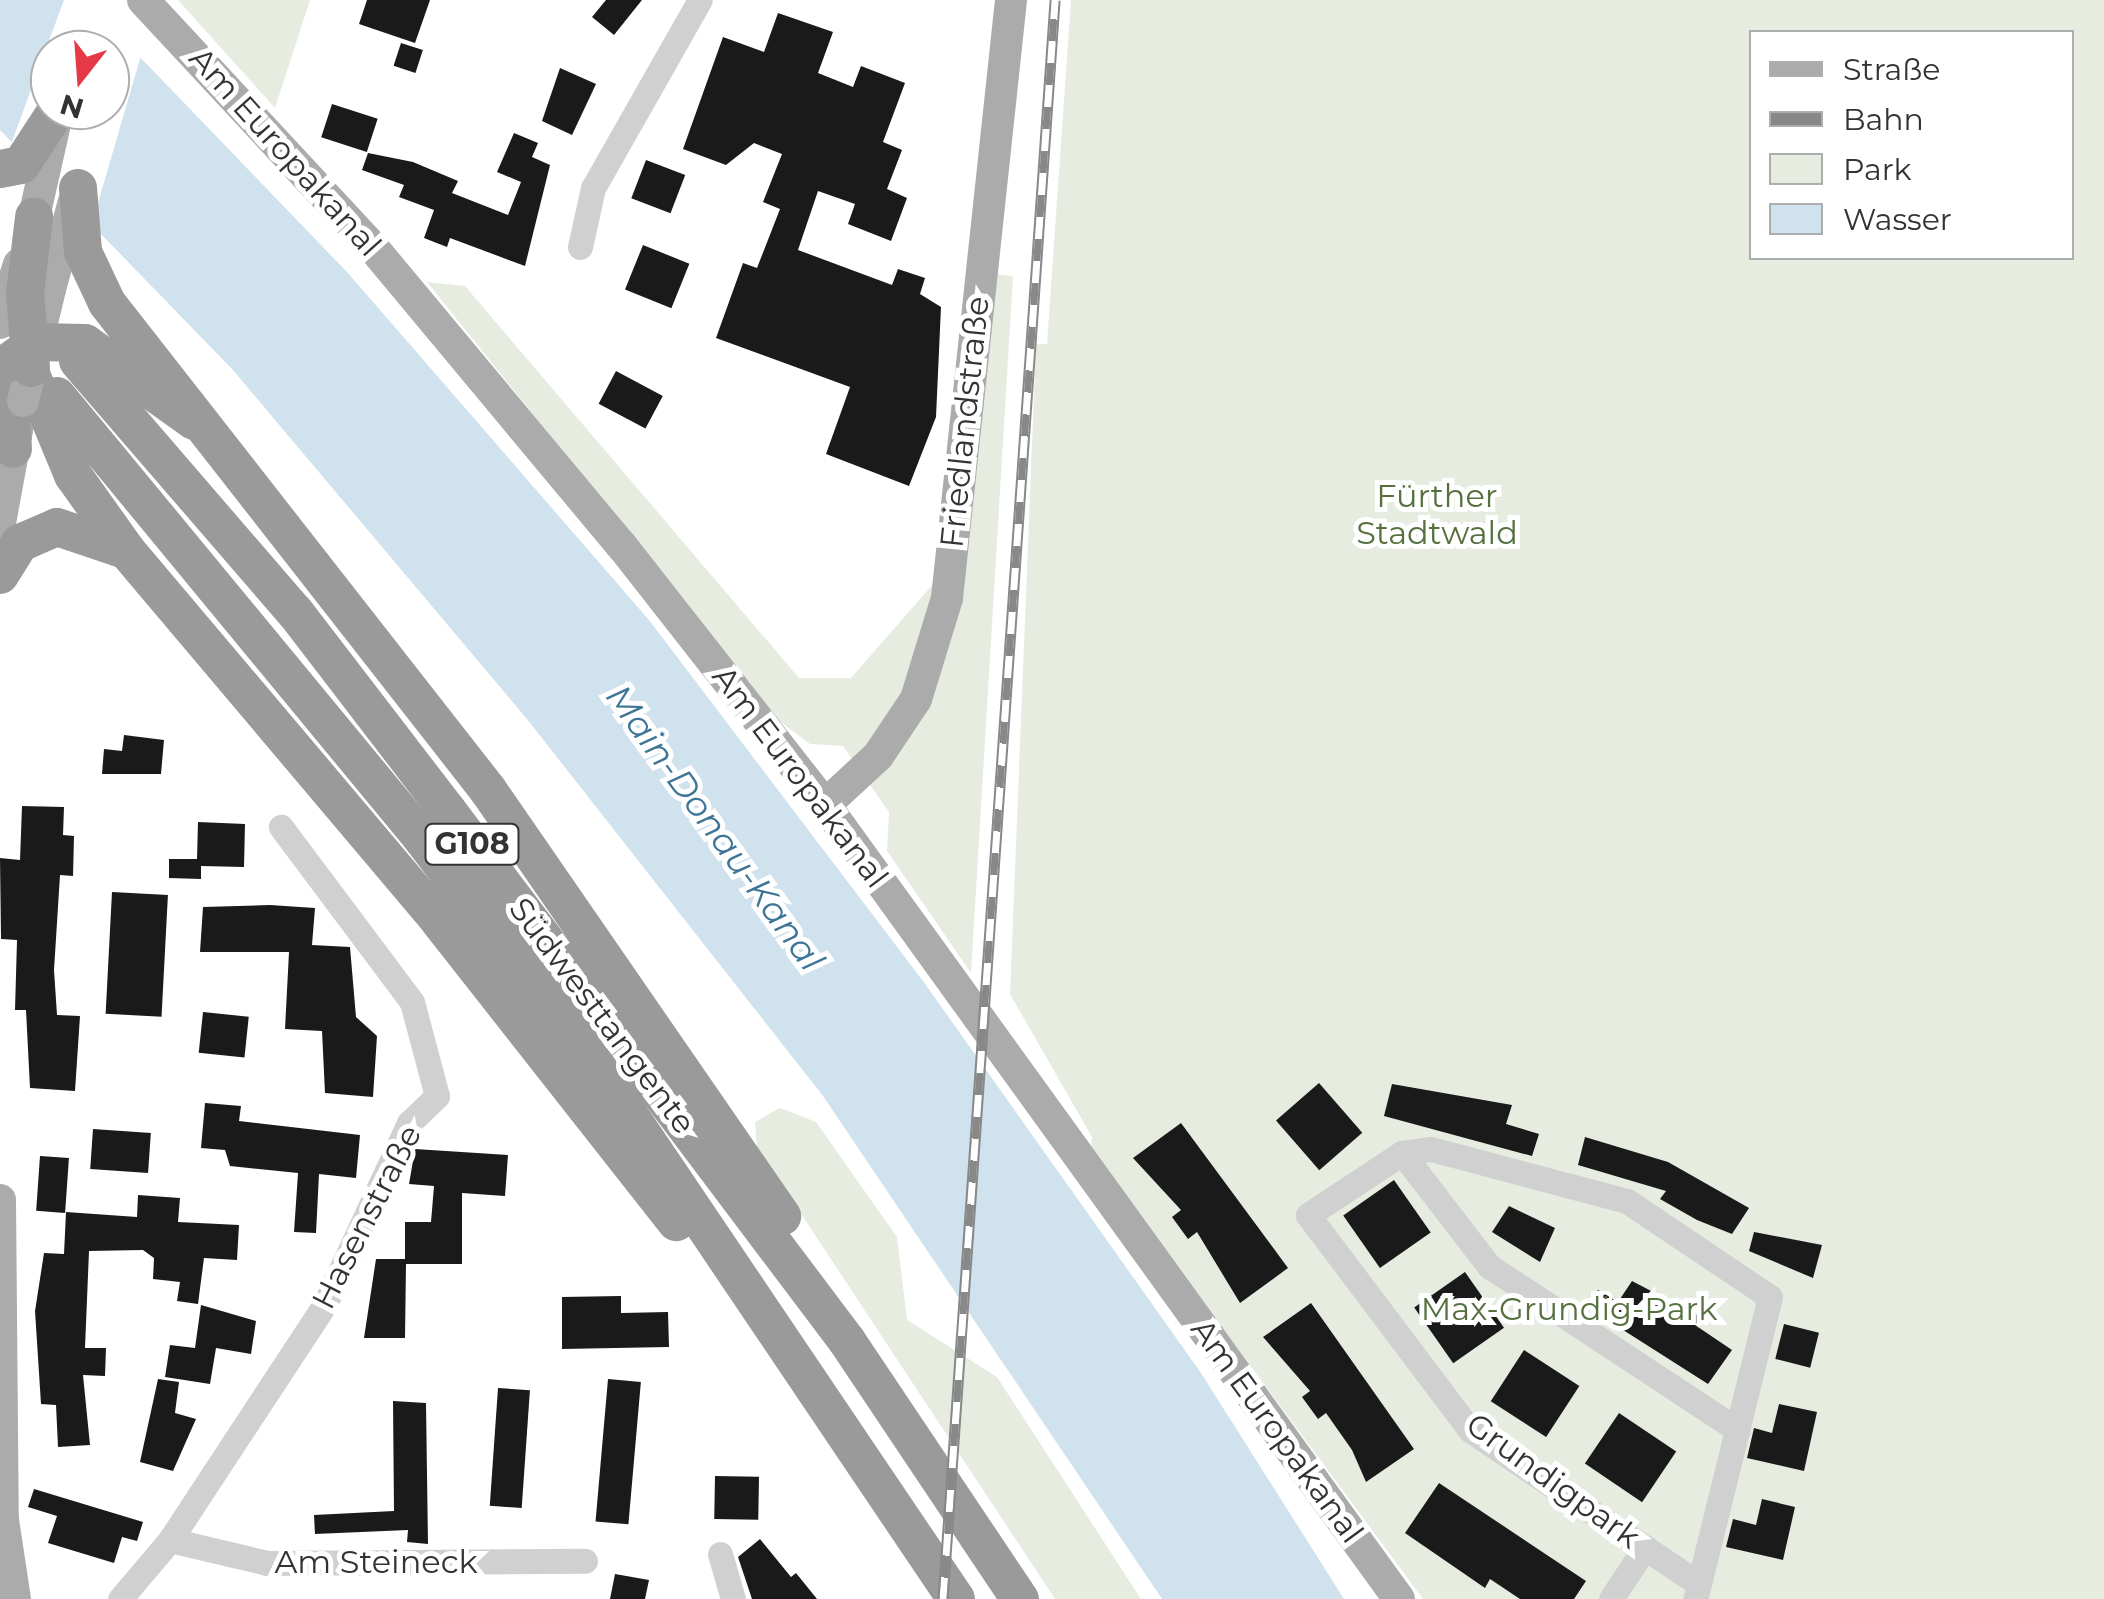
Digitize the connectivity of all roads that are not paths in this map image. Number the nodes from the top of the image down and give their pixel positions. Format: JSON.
{"nodes":[{"id":1,"x":143,"y":0,"type":"edge"},
{"id":2,"x":700,"y":0,"type":"edge"},
{"id":3,"x":1012,"y":0,"type":"edge"},
{"id":4,"x":45,"y":130,"type":"edge"},
{"id":5,"x":54,"y":130,"type":"edge"},
{"id":6,"x":0,"y":168,"type":"edge"},
{"id":7,"x":78,"y":188,"type":"joint"},
{"id":8,"x":34,"y":217,"type":"joint"},
{"id":9,"x":580,"y":247,"type":"dead end"},
{"id":10,"x":0,"y":258,"type":"edge"},
{"id":11,"x":19,"y":343,"type":"edge"},
{"id":12,"x":78,"y":361,"type":"dead end"},
{"id":13,"x":197,"y":426,"type":"junction"},
{"id":14,"x":13,"y":449,"type":"joint"},
{"id":15,"x":0,"y":524,"type":"edge"},
{"id":16,"x":127,"y":551,"type":"junction"},
{"id":17,"x":0,"y":575,"type":"edge"},
{"id":18,"x":825,"y":806,"type":"junction"},
{"id":19,"x":281,"y":827,"type":"dead end"},
{"id":20,"x":1402,"y":1153,"type":"junction"},
{"id":21,"x":0,"y":1200,"type":"edge"},
{"id":22,"x":788,"y":1340,"type":"junction"},
{"id":23,"x":847,"y":1341,"type":"junction"},
{"id":24,"x":1738,"y":1430,"type":"junction"},
{"id":25,"x":170,"y":1540,"type":"junction"},
{"id":26,"x":1644,"y":1547,"type":"junction"},
{"id":27,"x":720,"y":1554,"type":"dead end"},
{"id":28,"x":584,"y":1561,"type":"dead end"},
{"id":29,"x":1697,"y":1591,"type":"edge"},
{"id":30,"x":15,"y":1599,"type":"edge"},
{"id":31,"x":120,"y":1599,"type":"edge"},
{"id":32,"x":733,"y":1599,"type":"edge"},
{"id":33,"x":956,"y":1599,"type":"edge"},
{"id":34,"x":1020,"y":1599,"type":"edge"},
{"id":35,"x":1400,"y":1599,"type":"edge"},
{"id":36,"x":1611,"y":1599,"type":"edge"}],
"edges":[{"from":1,"to":18,"type":"main road","name":"Am Europakanal"},
{"from":2,"to":9,"type":"street"},
{"from":3,"to":18,"type":"main road","name":"Friedlandstraße"},
{"from":4,"to":6,"type":"highway"},
{"from":5,"to":8,"type":"main road"},
{"from":7,"to":11,"type":"main road"},
{"from":7,"to":13,"type":"highway"},
{"from":8,"to":11,"type":"highway","bridge":true},
{"from":10,"to":11,"type":"highway"},
{"from":11,"to":13,"type":"highway","bridge":true},
{"from":11,"to":14,"type":"highway"},
{"from":11,"to":16,"type":"highway"},
{"from":11,"to":22,"type":"highway","name":"Südwesttangente","number":"G108"},
{"from":12,"to":23,"type":"highway","name":"Südwesttangente","number":"G108"},
{"from":13,"to":23,"type":"highway"},
{"from":14,"to":15,"type":"main road"},
{"from":16,"to":17,"type":"highway"},
{"from":16,"to":22,"type":"highway"},
{"from":18,"to":35,"type":"main road","name":"Am Europakanal"},
{"from":19,"to":25,"type":"street","name":"Hasenstraße"},
{"from":20,"to":24,"type":"street"},
{"from":20,"to":24,"type":"street","name":"Grundigpark"},
{"from":20,"to":26,"type":"street","name":"Grundigpark"},
{"from":21,"to":30,"type":"main road"},
{"from":22,"to":33,"type":"highway","name":"Südwesttangente","number":"G108"},
{"from":23,"to":34,"type":"highway","name":"Südwesttangente","number":"G108"},
{"from":24,"to":29,"type":"street","name":"Grundigpark"},
{"from":25,"to":28,"type":"street","name":"Am Steineck"},
{"from":25,"to":31,"type":"street","name":"Hasenstraße"},
{"from":26,"to":29,"type":"street","name":"Grundigpark"},
{"from":26,"to":36,"type":"street"},
{"from":27,"to":32,"type":"street"}]}
